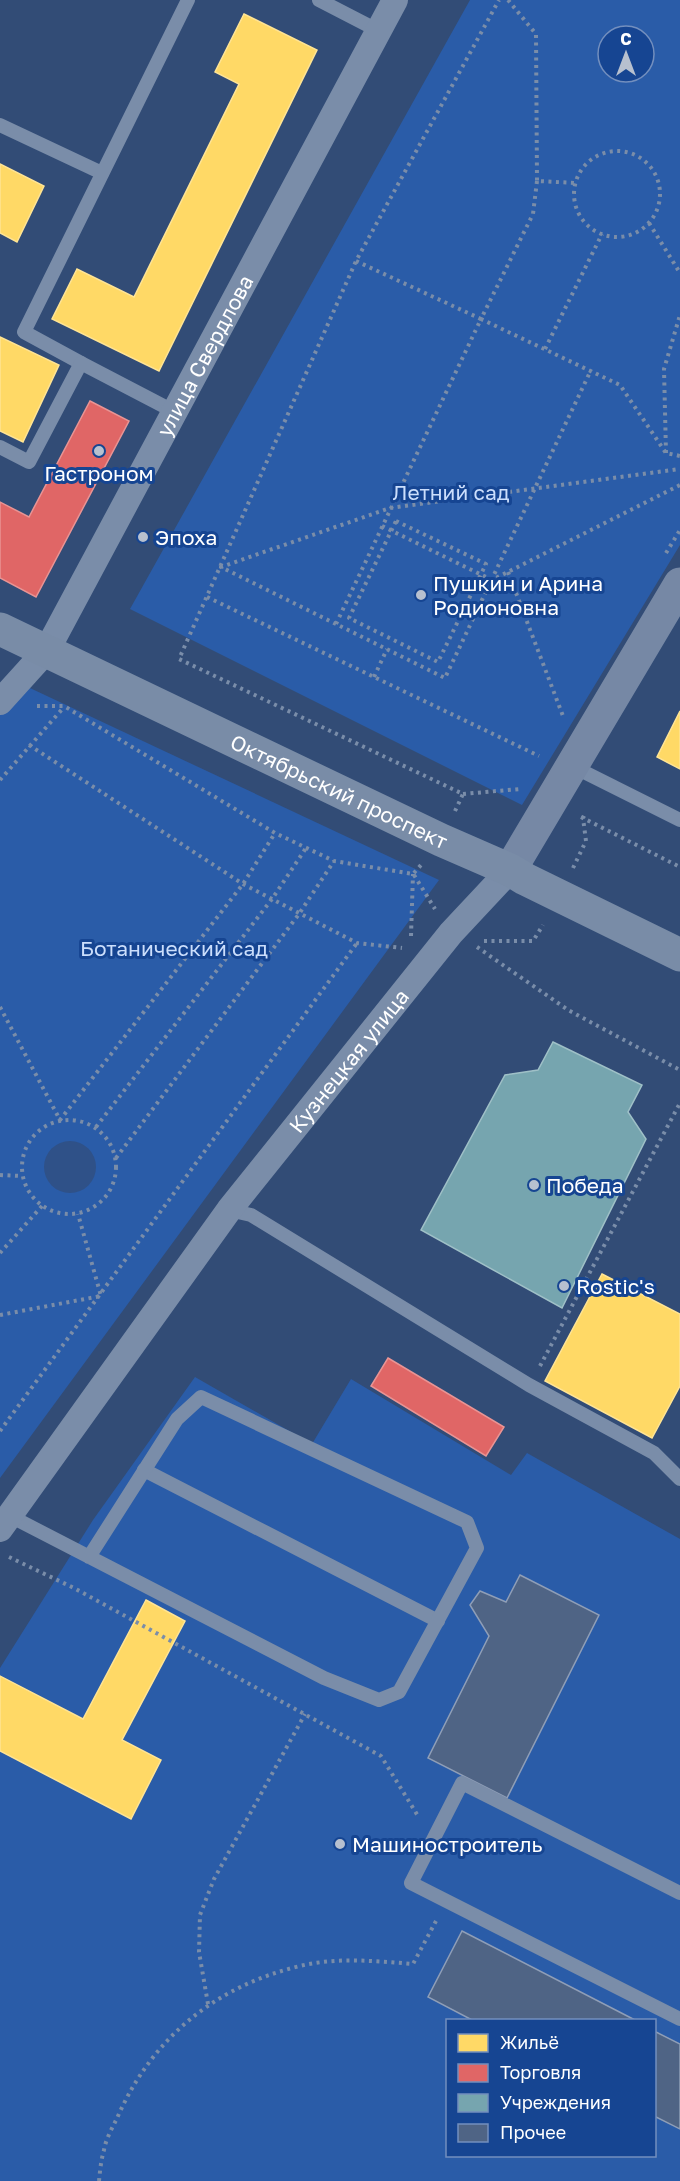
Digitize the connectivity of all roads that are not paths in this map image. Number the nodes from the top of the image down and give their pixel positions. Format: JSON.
{"nodes":[{"id":1,"x":188,"y":0,"type":"edge"},
{"id":2,"x":319,"y":0,"type":"edge"},
{"id":3,"x":396,"y":0,"type":"edge"},
{"id":4,"x":379,"y":31,"type":"junction"},
{"id":5,"x":0,"y":125,"type":"edge"},
{"id":6,"x":102,"y":173,"type":"junction"},
{"id":7,"x":81,"y":363,"type":"junction"},
{"id":8,"x":174,"y":412,"type":"junction"},
{"id":9,"x":0,"y":447,"type":"edge"},
{"id":10,"x":680,"y":584,"type":"edge"},
{"id":11,"x":0,"y":629,"type":"edge"},
{"id":12,"x":47,"y":650,"type":"junction"},
{"id":13,"x":0,"y":702,"type":"edge"},
{"id":14,"x":572,"y":766,"type":"junction"},
{"id":15,"x":680,"y":820,"type":"edge"},
{"id":16,"x":510,"y":870,"type":"junction"},
{"id":17,"x":680,"y":955,"type":"edge"},
{"id":18,"x":230,"y":1210,"type":"junction"},
{"id":19,"x":144,"y":1470,"type":"junction"},
{"id":20,"x":680,"y":1479,"type":"edge"},
{"id":21,"x":5,"y":1522,"type":"edge"},
{"id":22,"x":89,"y":1557,"type":"junction"},
{"id":23,"x":438,"y":1621,"type":"junction"},
{"id":24,"x":680,"y":1893,"type":"edge"},
{"id":25,"x":680,"y":2019,"type":"edge"}],
"edges":[{"from":1,"to":6,"type":"lane"},
{"from":2,"to":4,"type":"lane"},
{"from":3,"to":4,"type":"street","name":"улица Свердлова"},
{"from":4,"to":8,"type":"street","name":"улица Свердлова"},
{"from":5,"to":6,"type":"lane"},
{"from":6,"to":7,"type":"lane"},
{"from":7,"to":8,"type":"lane"},
{"from":7,"to":9,"type":"lane"},
{"from":8,"to":12,"type":"street","name":"улица Свердлова"},
{"from":10,"to":14,"type":"street","name":"Кузнецкая улица"},
{"from":11,"to":12,"type":"main road","name":"Октябрьский проспект"},
{"from":12,"to":13,"type":"street","name":"улица Свердлова"},
{"from":12,"to":16,"type":"main road","name":"Октябрьский проспект"},
{"from":14,"to":15,"type":"lane"},
{"from":14,"to":16,"type":"street","name":"Кузнецкая улица"},
{"from":16,"to":17,"type":"main road","name":"Октябрьский проспект"},
{"from":16,"to":18,"type":"street","name":"Кузнецкая улица"},
{"from":18,"to":20,"type":"lane"},
{"from":18,"to":21,"type":"street","name":"Кузнецкая улица"},
{"from":19,"to":22,"type":"lane"},
{"from":19,"to":23,"type":"lane"},
{"from":19,"to":23,"type":"lane"},
{"from":21,"to":22,"type":"lane"},
{"from":22,"to":23,"type":"lane"},
{"from":24,"to":25,"type":"lane"}]}
